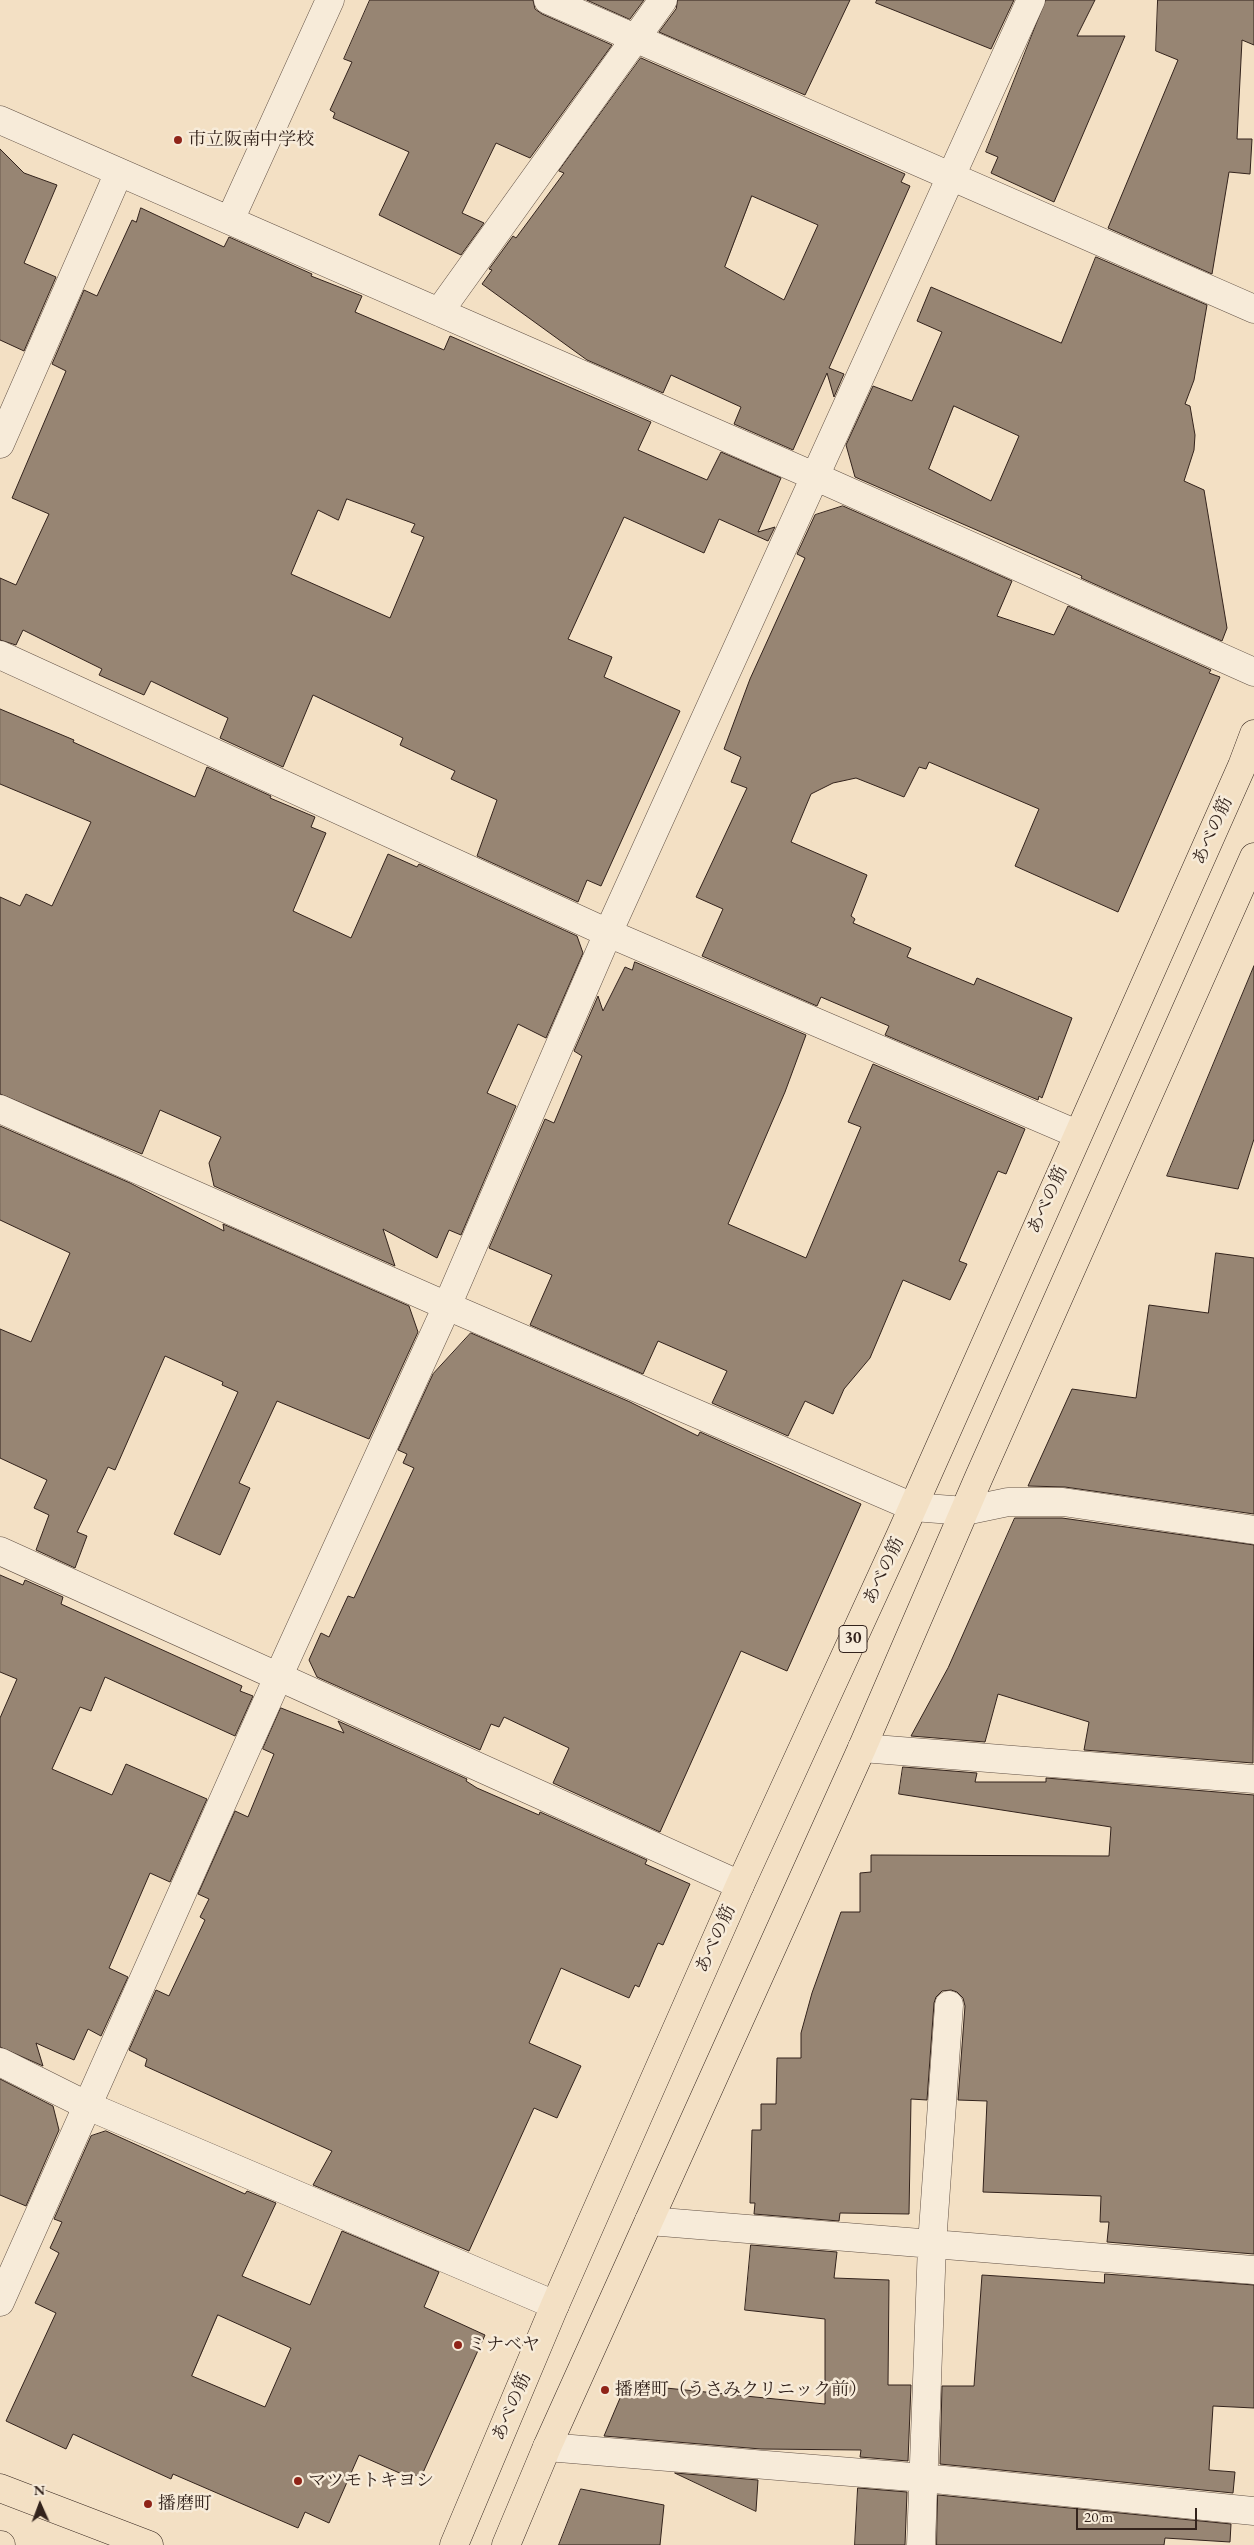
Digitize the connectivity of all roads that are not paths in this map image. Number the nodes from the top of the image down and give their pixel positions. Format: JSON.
{"nodes":[{"id":1,"x":330,"y":0,"type":"edge"},
{"id":2,"x":548,"y":0,"type":"edge"},
{"id":3,"x":663,"y":0,"type":"edge"},
{"id":4,"x":1031,"y":0,"type":"edge"},
{"id":5,"x":634,"y":39,"type":"junction"},
{"id":6,"x":0,"y":120,"type":"edge"},
{"id":7,"x":119,"y":172,"type":"junction"},
{"id":8,"x":952,"y":176,"type":"junction"},
{"id":9,"x":230,"y":220,"type":"junction"},
{"id":10,"x":1254,"y":308,"type":"edge"},
{"id":11,"x":439,"y":312,"type":"junction"},
{"id":12,"x":0,"y":444,"type":"edge"},
{"id":13,"x":814,"y":476,"type":"junction"},
{"id":14,"x":0,"y":655,"type":"edge"},
{"id":15,"x":1254,"y":672,"type":"edge"},
{"id":16,"x":1254,"y":734,"type":"edge"},
{"id":17,"x":1254,"y":857,"type":"edge"},
{"id":18,"x":608,"y":933,"type":"junction"},
{"id":19,"x":0,"y":1108,"type":"edge"},
{"id":20,"x":1077,"y":1134,"type":"junction"},
{"id":21,"x":447,"y":1306,"type":"junction"},
{"id":22,"x":913,"y":1506,"type":"junction"},
{"id":23,"x":964,"y":1512,"type":"junction"},
{"id":24,"x":1254,"y":1530,"type":"edge"},
{"id":25,"x":0,"y":1551,"type":"edge"},
{"id":26,"x":279,"y":1675,"type":"junction"},
{"id":27,"x":862,"y":1748,"type":"junction"},
{"id":28,"x":1254,"y":1779,"type":"edge"},
{"id":29,"x":740,"y":1885,"type":"junction"},
{"id":30,"x":949,"y":2005,"type":"dead end"},
{"id":31,"x":0,"y":2062,"type":"edge"},
{"id":32,"x":88,"y":2106,"type":"junction"},
{"id":33,"x":649,"y":2221,"type":"junction"},
{"id":34,"x":932,"y":2244,"type":"junction"},
{"id":35,"x":1254,"y":2270,"type":"edge"},
{"id":36,"x":0,"y":2302,"type":"edge"},
{"id":37,"x":555,"y":2305,"type":"junction"},
{"id":38,"x":547,"y":2447,"type":"junction"},
{"id":39,"x":924,"y":2478,"type":"junction"},
{"id":40,"x":0,"y":2488,"type":"edge"},
{"id":41,"x":1254,"y":2511,"type":"edge"},
{"id":42,"x":148,"y":2545,"type":"edge"},
{"id":43,"x":454,"y":2545,"type":"edge"},
{"id":44,"x":506,"y":2545,"type":"edge"},
{"id":45,"x":921,"y":2545,"type":"edge"}],
"edges":[{"from":1,"to":9,"type":"street"},
{"from":2,"to":5,"type":"street"},
{"from":3,"to":5,"type":"street"},
{"from":4,"to":8,"type":"street"},
{"from":5,"to":8,"type":"street"},
{"from":5,"to":11,"type":"street"},
{"from":6,"to":7,"type":"street"},
{"from":7,"to":9,"type":"street"},
{"from":7,"to":12,"type":"street"},
{"from":8,"to":10,"type":"street"},
{"from":8,"to":13,"type":"street"},
{"from":9,"to":11,"type":"street"},
{"from":11,"to":13,"type":"street"},
{"from":13,"to":15,"type":"street"},
{"from":13,"to":18,"type":"street"},
{"from":14,"to":18,"type":"street"},
{"from":16,"to":20,"type":"main road","name":"あべの筋","number":"30"},
{"from":17,"to":23,"type":"main road"},
{"from":18,"to":20,"type":"street"},
{"from":18,"to":21,"type":"street"},
{"from":19,"to":21,"type":"street"},
{"from":20,"to":22,"type":"main road","name":"あべの筋","number":"30"},
{"from":21,"to":22,"type":"street"},
{"from":21,"to":26,"type":"street"},
{"from":22,"to":23,"type":"street"},
{"from":22,"to":29,"type":"main road","name":"あべの筋","number":"30"},
{"from":23,"to":24,"type":"street"},
{"from":23,"to":27,"type":"main road"},
{"from":25,"to":26,"type":"street"},
{"from":26,"to":29,"type":"street"},
{"from":26,"to":32,"type":"street"},
{"from":27,"to":28,"type":"street"},
{"from":27,"to":33,"type":"main road"},
{"from":29,"to":37,"type":"main road","name":"あべの筋","number":"30"},
{"from":30,"to":34,"type":"street"},
{"from":31,"to":32,"type":"street"},
{"from":32,"to":36,"type":"street"},
{"from":32,"to":37,"type":"street"},
{"from":33,"to":34,"type":"street"},
{"from":33,"to":38,"type":"main road"},
{"from":34,"to":35,"type":"street"},
{"from":34,"to":39,"type":"street"},
{"from":37,"to":43,"type":"main road","name":"あべの筋","number":"30"},
{"from":38,"to":39,"type":"street"},
{"from":38,"to":44,"type":"main road"},
{"from":39,"to":41,"type":"street"},
{"from":39,"to":45,"type":"street"},
{"from":40,"to":42,"type":"main road"}]}
